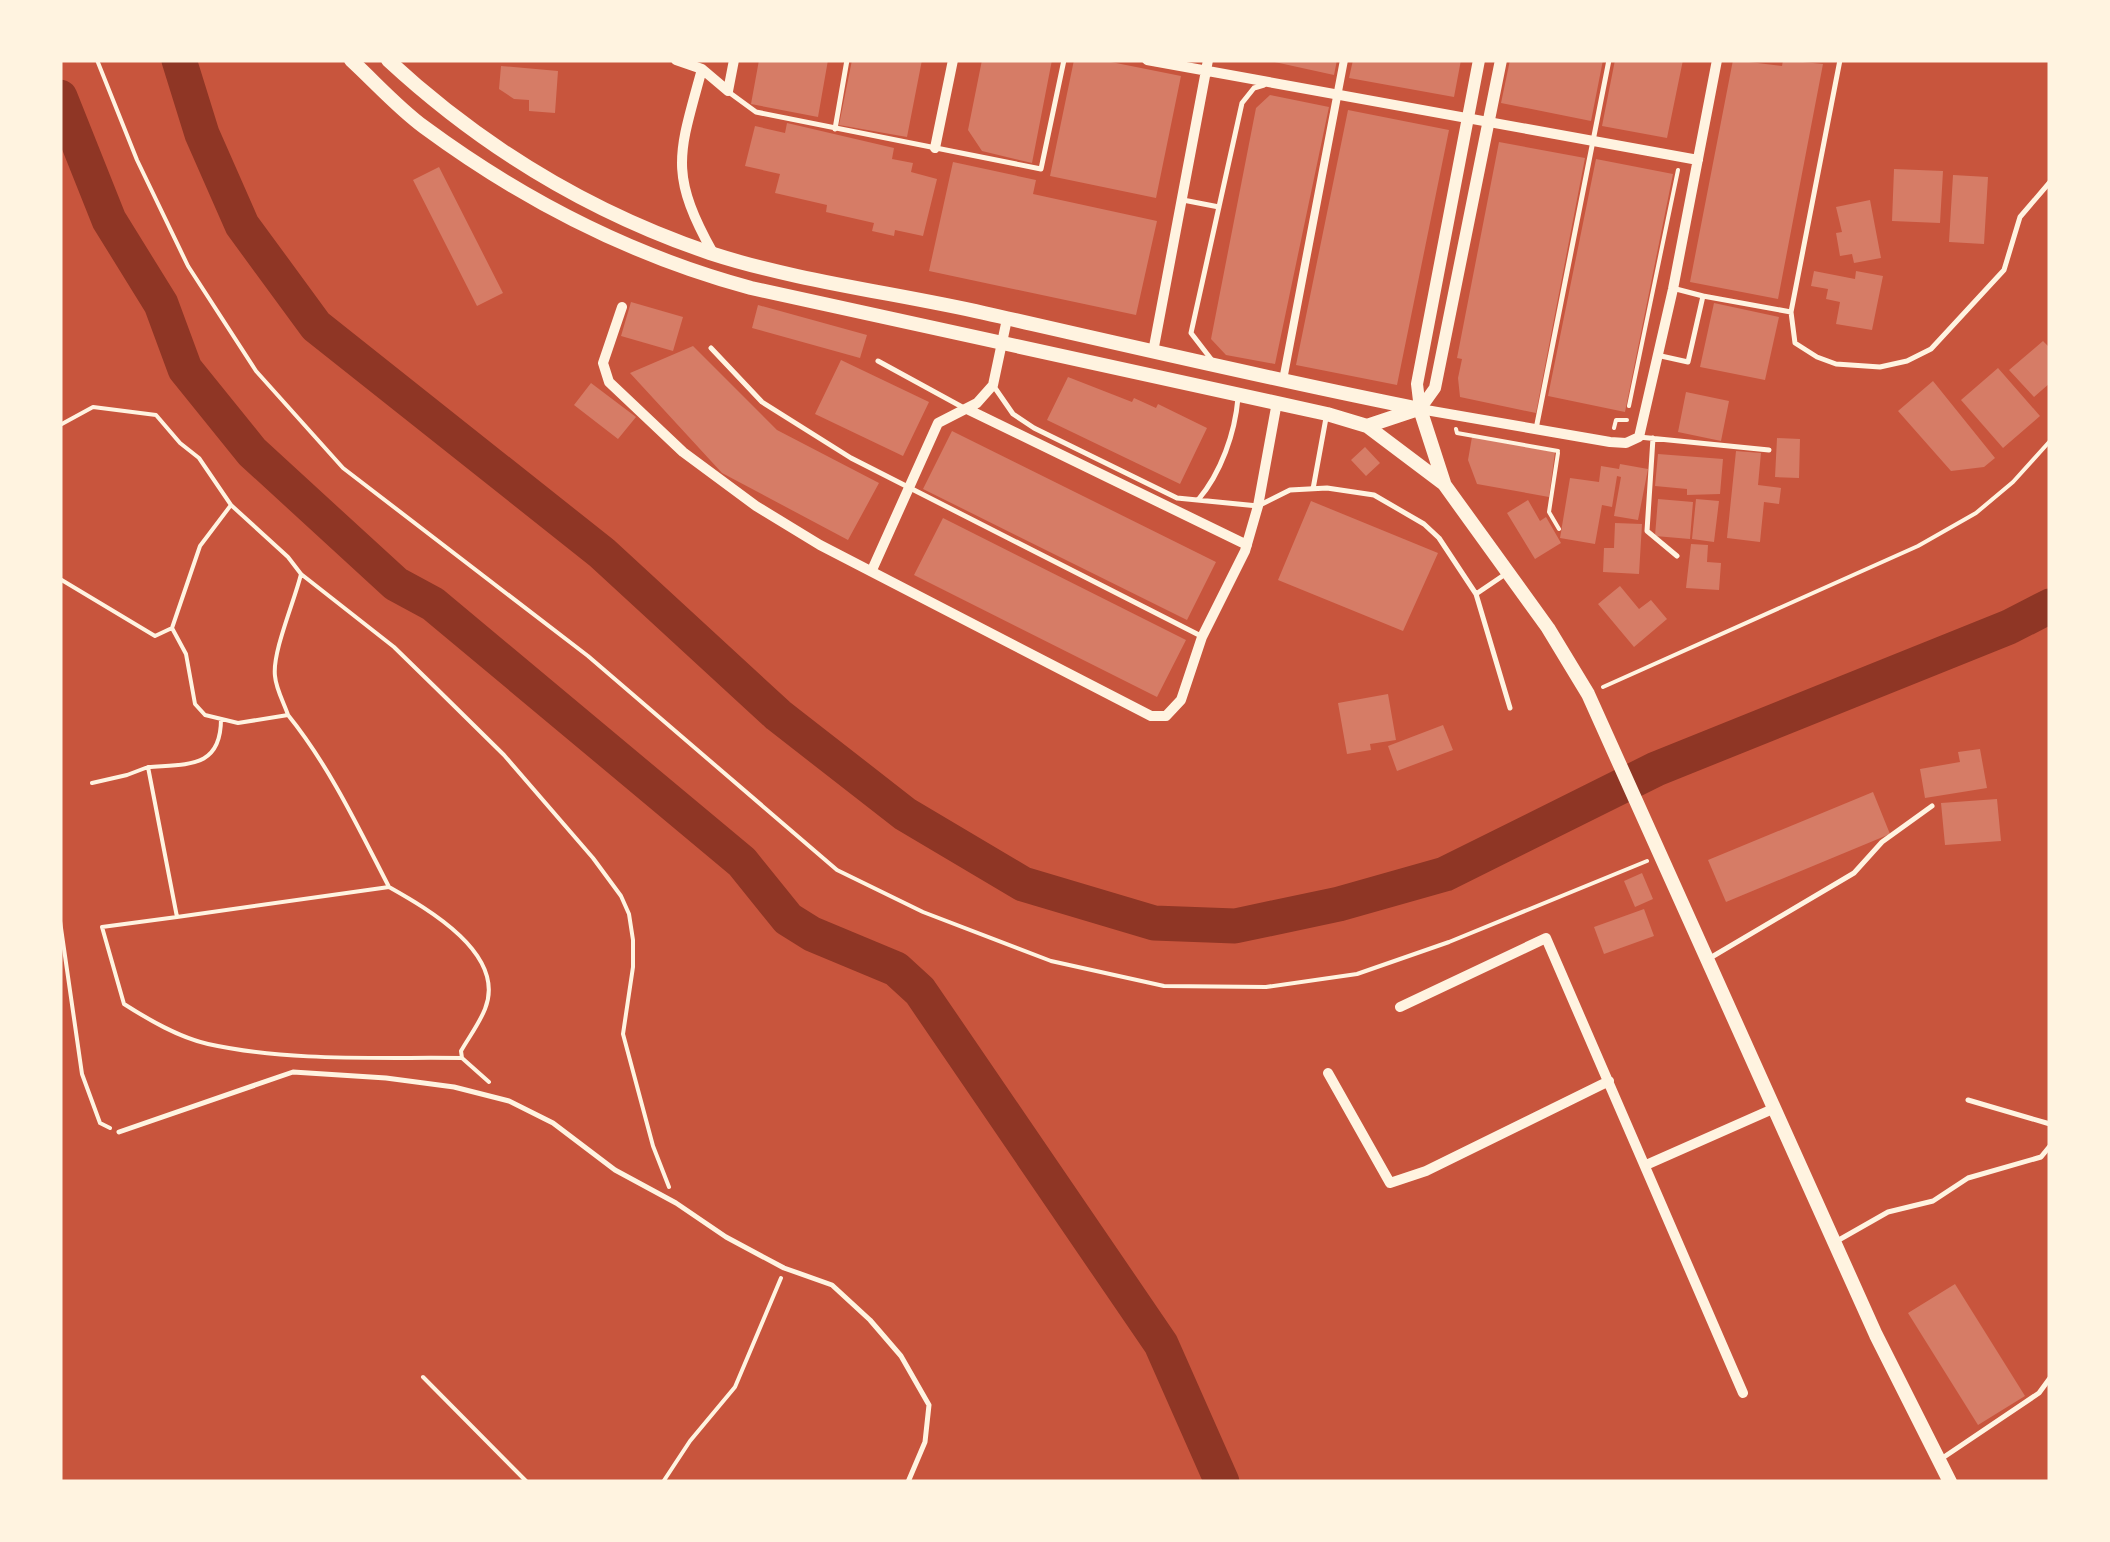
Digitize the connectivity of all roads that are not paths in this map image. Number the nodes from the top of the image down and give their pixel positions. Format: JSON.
{"nodes":[{"id":1,"x":351,"y":60,"type":"edge"},
{"id":2,"x":388,"y":60,"type":"edge"},
{"id":3,"x":676,"y":60,"type":"edge"},
{"id":4,"x":734,"y":60,"type":"edge"},
{"id":5,"x":847,"y":60,"type":"edge"},
{"id":6,"x":953,"y":60,"type":"edge"},
{"id":7,"x":1064,"y":60,"type":"edge"},
{"id":8,"x":1147,"y":60,"type":"edge"},
{"id":9,"x":1208,"y":60,"type":"edge"},
{"id":10,"x":1344,"y":60,"type":"edge"},
{"id":11,"x":1479,"y":60,"type":"edge"},
{"id":12,"x":1501,"y":60,"type":"edge"},
{"id":13,"x":1609,"y":60,"type":"edge"},
{"id":14,"x":1717,"y":60,"type":"edge"},
{"id":15,"x":1840,"y":60,"type":"edge"},
{"id":16,"x":702,"y":69,"type":"junction"},
{"id":17,"x":1206,"y":73,"type":"junction"},
{"id":18,"x":1267,"y":84,"type":"junction"},
{"id":19,"x":728,"y":91,"type":"junction"},
{"id":20,"x":1336,"y":96,"type":"junction"},
{"id":21,"x":1467,"y":119,"type":"junction"},
{"id":22,"x":1488,"y":123,"type":"junction"},
{"id":23,"x":834,"y":129,"type":"junction"},
{"id":24,"x":1592,"y":142,"type":"junction"},
{"id":25,"x":935,"y":148,"type":"junction"},
{"id":26,"x":1698,"y":160,"type":"junction"},
{"id":27,"x":2050,"y":182,"type":"edge"},
{"id":28,"x":1182,"y":200,"type":"junction"},
{"id":29,"x":1219,"y":207,"type":"junction"},
{"id":30,"x":713,"y":254,"type":"junction"},
{"id":31,"x":1673,"y":289,"type":"junction"},
{"id":32,"x":1703,"y":296,"type":"junction"},
{"id":33,"x":622,"y":308,"type":"dead end"},
{"id":34,"x":1790,"y":312,"type":"junction"},
{"id":35,"x":1006,"y":319,"type":"junction"},
{"id":36,"x":1003,"y":341,"type":"junction"},
{"id":37,"x":711,"y":348,"type":"dead end"},
{"id":38,"x":1152,"y":352,"type":"junction"},
{"id":39,"x":1658,"y":356,"type":"junction"},
{"id":40,"x":878,"y":361,"type":"dead end"},
{"id":41,"x":1215,"y":364,"type":"junction"},
{"id":42,"x":1283,"y":380,"type":"junction"},
{"id":43,"x":993,"y":385,"type":"junction"},
{"id":44,"x":1238,"y":394,"type":"junction"},
{"id":45,"x":1277,"y":402,"type":"junction"},
{"id":46,"x":967,"y":409,"type":"junction"},
{"id":47,"x":1420,"y":409,"type":"junction"},
{"id":48,"x":1327,"y":414,"type":"junction"},
{"id":49,"x":1367,"y":426,"type":"junction"},
{"id":50,"x":1536,"y":429,"type":"junction"},
{"id":51,"x":1639,"y":437,"type":"junction"},
{"id":52,"x":1654,"y":438,"type":"junction"},
{"id":53,"x":1769,"y":450,"type":"dead end"},
{"id":54,"x":1444,"y":484,"type":"junction"},
{"id":55,"x":909,"y":488,"type":"junction"},
{"id":56,"x":1313,"y":489,"type":"junction"},
{"id":57,"x":1198,"y":500,"type":"junction"},
{"id":58,"x":1258,"y":506,"type":"junction"},
{"id":59,"x":1247,"y":546,"type":"junction"},
{"id":60,"x":1677,"y":556,"type":"dead end"},
{"id":61,"x":872,"y":570,"type":"junction"},
{"id":62,"x":1508,"y":573,"type":"junction"},
{"id":63,"x":1476,"y":594,"type":"junction"},
{"id":64,"x":1202,"y":637,"type":"junction"},
{"id":65,"x":1510,"y":708,"type":"dead end"},
{"id":66,"x":1932,"y":806,"type":"dead end"},
{"id":67,"x":1708,"y":959,"type":"junction"},
{"id":68,"x":1400,"y":1007,"type":"dead end"},
{"id":69,"x":1328,"y":1074,"type":"dead end"},
{"id":70,"x":1609,"y":1081,"type":"junction"},
{"id":71,"x":1968,"y":1100,"type":"dead end"},
{"id":72,"x":1774,"y":1108,"type":"junction"},
{"id":73,"x":2050,"y":1124,"type":"edge"},
{"id":74,"x":119,"y":1132,"type":"road end"},
{"id":75,"x":2050,"y":1146,"type":"edge"},
{"id":76,"x":1646,"y":1165,"type":"junction"},
{"id":77,"x":1835,"y":1242,"type":"junction"},
{"id":78,"x":2050,"y":1378,"type":"edge"},
{"id":79,"x":1742,"y":1394,"type":"dead end"},
{"id":80,"x":1938,"y":1461,"type":"junction"},
{"id":81,"x":908,"y":1482,"type":"edge"},
{"id":82,"x":1950,"y":1482,"type":"edge"}],
"edges":[{"from":1,"to":36,"type":"main road"},
{"from":2,"to":30,"type":"main road"},
{"from":3,"to":16,"type":"street"},
{"from":4,"to":19,"type":"street"},
{"from":5,"to":23,"type":"lane"},
{"from":6,"to":25,"type":"street"},
{"from":7,"to":25,"type":"lane"},
{"from":8,"to":17,"type":"street"},
{"from":9,"to":17,"type":"street"},
{"from":10,"to":20,"type":"street"},
{"from":11,"to":21,"type":"street"},
{"from":12,"to":22,"type":"street"},
{"from":13,"to":24,"type":"lane"},
{"from":14,"to":26,"type":"street"},
{"from":15,"to":34,"type":"lane"},
{"from":16,"to":19,"type":"street"},
{"from":16,"to":30,"type":"street"},
{"from":17,"to":18,"type":"street"},
{"from":17,"to":28,"type":"street"},
{"from":18,"to":20,"type":"street"},
{"from":18,"to":29,"type":"lane"},
{"from":19,"to":23,"type":"lane"},
{"from":20,"to":21,"type":"street"},
{"from":20,"to":42,"type":"street"},
{"from":21,"to":22,"type":"street"},
{"from":21,"to":47,"type":"street"},
{"from":22,"to":24,"type":"street"},
{"from":22,"to":47,"type":"street"},
{"from":23,"to":25,"type":"lane"},
{"from":24,"to":26,"type":"street"},
{"from":24,"to":50,"type":"lane"},
{"from":26,"to":31,"type":"street"},
{"from":27,"to":34,"type":"lane"},
{"from":28,"to":29,"type":"lane"},
{"from":28,"to":38,"type":"street"},
{"from":29,"to":41,"type":"lane"},
{"from":30,"to":35,"type":"main road"},
{"from":31,"to":32,"type":"lane"},
{"from":31,"to":39,"type":"street"},
{"from":32,"to":34,"type":"lane"},
{"from":32,"to":39,"type":"lane"},
{"from":33,"to":61,"type":"street"},
{"from":35,"to":36,"type":"street"},
{"from":35,"to":38,"type":"main road"},
{"from":36,"to":43,"type":"street"},
{"from":36,"to":44,"type":"main road"},
{"from":37,"to":55,"type":"lane"},
{"from":38,"to":41,"type":"main road"},
{"from":39,"to":51,"type":"street"},
{"from":40,"to":46,"type":"lane"},
{"from":41,"to":42,"type":"main road"},
{"from":42,"to":47,"type":"main road"},
{"from":43,"to":46,"type":"street"},
{"from":43,"to":57,"type":"lane"},
{"from":44,"to":45,"type":"main road"},
{"from":44,"to":57,"type":"lane"},
{"from":45,"to":48,"type":"main road"},
{"from":45,"to":58,"type":"street"},
{"from":46,"to":55,"type":"street"},
{"from":46,"to":59,"type":"street"},
{"from":47,"to":49,"type":"main road"},
{"from":47,"to":50,"type":"street"},
{"from":47,"to":54,"type":"main road"},
{"from":48,"to":49,"type":"main road"},
{"from":48,"to":56,"type":"lane"},
{"from":49,"to":54,"type":"main road"},
{"from":50,"to":51,"type":"street"},
{"from":51,"to":52,"type":"lane"},
{"from":52,"to":53,"type":"lane"},
{"from":52,"to":60,"type":"lane"},
{"from":54,"to":62,"type":"main road"},
{"from":55,"to":61,"type":"street"},
{"from":55,"to":64,"type":"lane"},
{"from":56,"to":58,"type":"lane"},
{"from":56,"to":63,"type":"lane"},
{"from":57,"to":58,"type":"lane"},
{"from":58,"to":59,"type":"street"},
{"from":59,"to":64,"type":"street"},
{"from":61,"to":64,"type":"street"},
{"from":62,"to":63,"type":"lane"},
{"from":62,"to":67,"type":"main road"},
{"from":63,"to":65,"type":"lane"},
{"from":66,"to":67,"type":"lane"},
{"from":67,"to":72,"type":"main road"},
{"from":68,"to":70,"type":"street"},
{"from":69,"to":70,"type":"street"},
{"from":70,"to":76,"type":"street"},
{"from":71,"to":73,"type":"lane"},
{"from":72,"to":76,"type":"street"},
{"from":72,"to":77,"type":"main road"},
{"from":74,"to":81,"type":"lane"},
{"from":75,"to":77,"type":"lane"},
{"from":76,"to":79,"type":"street"},
{"from":77,"to":80,"type":"main road"},
{"from":78,"to":80,"type":"lane"},
{"from":80,"to":82,"type":"main road"}]}
